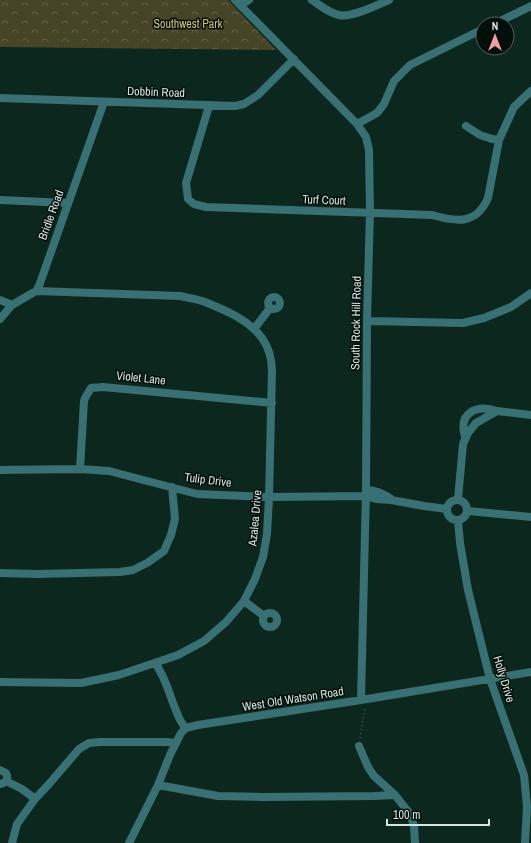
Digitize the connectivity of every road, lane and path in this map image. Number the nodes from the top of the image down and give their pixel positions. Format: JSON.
{"nodes":[{"id":1,"x":249,"y":0,"type":"edge"},
{"id":2,"x":312,"y":0,"type":"edge"},
{"id":3,"x":389,"y":0,"type":"edge"},
{"id":4,"x":238,"y":3,"type":"edge"},
{"id":5,"x":531,"y":6,"type":"edge"},
{"id":6,"x":510,"y":16,"type":"edge"},
{"id":7,"x":475,"y":33,"type":"edge"},
{"id":8,"x":294,"y":60,"type":"junction"},
{"id":9,"x":531,"y":91,"type":"edge"},
{"id":10,"x":0,"y":98,"type":"edge"},
{"id":11,"x":104,"y":102,"type":"junction"},
{"id":12,"x":209,"y":106,"type":"junction"},
{"id":13,"x":357,"y":124,"type":"junction"},
{"id":14,"x":466,"y":126,"type":"dead end"},
{"id":15,"x":499,"y":140,"type":"junction"},
{"id":16,"x":0,"y":200,"type":"edge"},
{"id":17,"x":68,"y":203,"type":"junction"},
{"id":18,"x":370,"y":213,"type":"junction"},
{"id":19,"x":36,"y":291,"type":"junction"},
{"id":20,"x":531,"y":293,"type":"edge"},
{"id":21,"x":0,"y":300,"type":"edge"},
{"id":22,"x":12,"y":305,"type":"junction"},
{"id":23,"x":270,"y":308,"type":"dead end"},
{"id":24,"x":0,"y":319,"type":"edge"},
{"id":25,"x":368,"y":321,"type":"junction"},
{"id":26,"x":254,"y":329,"type":"junction"},
{"id":27,"x":272,"y":403,"type":"junction"},
{"id":28,"x":497,"y":411,"type":"junction"},
{"id":29,"x":531,"y":416,"type":"edge"},
{"id":30,"x":466,"y":437,"type":"junction"},
{"id":31,"x":80,"y":469,"type":"junction"},
{"id":32,"x":0,"y":470,"type":"edge"},
{"id":33,"x":172,"y":487,"type":"junction"},
{"id":34,"x":366,"y":493,"type":"junction"},
{"id":35,"x":269,"y":498,"type":"junction"},
{"id":36,"x":458,"y":499,"type":"junction"},
{"id":37,"x":447,"y":509,"type":"junction"},
{"id":38,"x":468,"y":511,"type":"junction"},
{"id":39,"x":531,"y":517,"type":"edge"},
{"id":40,"x":458,"y":520,"type":"junction"},
{"id":41,"x":0,"y":573,"type":"edge"},
{"id":42,"x":244,"y":600,"type":"junction"},
{"id":43,"x":264,"y":616,"type":"dead end"},
{"id":44,"x":156,"y":663,"type":"junction"},
{"id":45,"x":531,"y":672,"type":"edge"},
{"id":46,"x":490,"y":679,"type":"junction"},
{"id":47,"x":0,"y":682,"type":"edge"},
{"id":48,"x":363,"y":700,"type":"junction"},
{"id":49,"x":186,"y":728,"type":"junction"},
{"id":50,"x":176,"y":743,"type":"junction"},
{"id":51,"x":359,"y":746,"type":"joint"},
{"id":52,"x":0,"y":770,"type":"edge"},
{"id":53,"x":524,"y":774,"type":"junction"},
{"id":54,"x":531,"y":780,"type":"edge"},
{"id":55,"x":3,"y":783,"type":"edge"},
{"id":56,"x":158,"y":785,"type":"junction"},
{"id":57,"x":395,"y":795,"type":"junction"},
{"id":58,"x":35,"y":799,"type":"junction"},
{"id":59,"x":529,"y":806,"type":"edge"},
{"id":60,"x":12,"y":843,"type":"edge"},
{"id":61,"x":129,"y":843,"type":"edge"},
{"id":62,"x":415,"y":843,"type":"edge"},
{"id":63,"x":525,"y":843,"type":"edge"}],
"edges":[{"from":1,"to":4,"type":"street"},
{"from":2,"to":3,"type":"street"},
{"from":4,"to":8,"type":"street","name":"South Rock Hill Road"},
{"from":5,"to":6,"type":"street"},
{"from":7,"to":13,"type":"street"},
{"from":8,"to":12,"type":"street","name":"Dobbin Road"},
{"from":8,"to":13,"type":"street","name":"South Rock Hill Road"},
{"from":9,"to":15,"type":"street","name":"Turf Court"},
{"from":10,"to":11,"type":"street","name":"Dobbin Road"},
{"from":11,"to":12,"type":"street","name":"Dobbin Road"},
{"from":11,"to":17,"type":"street","name":"Bridle Road"},
{"from":12,"to":18,"type":"street","name":"Turf Court"},
{"from":13,"to":18,"type":"street","name":"South Rock Hill Road"},
{"from":14,"to":15,"type":"street"},
{"from":15,"to":18,"type":"street","name":"Turf Court"},
{"from":16,"to":17,"type":"street"},
{"from":17,"to":19,"type":"street","name":"Bridle Road"},
{"from":18,"to":25,"type":"street","name":"South Rock Hill Road"},
{"from":19,"to":22,"type":"street"},
{"from":19,"to":26,"type":"street","name":"Azalea Drive"},
{"from":20,"to":25,"type":"street"},
{"from":21,"to":22,"type":"street"},
{"from":22,"to":24,"type":"street"},
{"from":23,"to":26,"type":"street"},
{"from":25,"to":34,"type":"street","name":"South Rock Hill Road"},
{"from":26,"to":27,"type":"street","name":"Azalea Drive"},
{"from":27,"to":31,"type":"street","name":"Violet Lane"},
{"from":27,"to":35,"type":"street","name":"Azalea Drive"},
{"from":28,"to":29,"type":"street"},
{"from":28,"to":30,"type":"street"},
{"from":28,"to":30,"type":"street"},
{"from":30,"to":36,"type":"street"},
{"from":31,"to":32,"type":"street","name":"Tulip Drive"},
{"from":31,"to":33,"type":"street","name":"Tulip Drive"},
{"from":33,"to":35,"type":"street","name":"Tulip Drive"},
{"from":33,"to":41,"type":"street"},
{"from":34,"to":35,"type":"street","name":"Tulip Drive"},
{"from":34,"to":37,"type":"street","name":"Tulip Drive"},
{"from":34,"to":48,"type":"street","name":"South Rock Hill Road"},
{"from":35,"to":42,"type":"street","name":"Azalea Drive"},
{"from":36,"to":37,"type":"street"},
{"from":36,"to":38,"type":"street"},
{"from":37,"to":40,"type":"street"},
{"from":38,"to":39,"type":"street"},
{"from":38,"to":40,"type":"street"},
{"from":40,"to":46,"type":"street","name":"Holly Drive"},
{"from":42,"to":43,"type":"street"},
{"from":42,"to":44,"type":"street","name":"Azalea Drive"},
{"from":44,"to":47,"type":"street","name":"Azalea Drive"},
{"from":44,"to":49,"type":"street"},
{"from":45,"to":46,"type":"street","name":"West Old Watson Road"},
{"from":46,"to":48,"type":"street","name":"West Old Watson Road"},
{"from":46,"to":53,"type":"street","name":"Holly Drive"},
{"from":48,"to":49,"type":"street","name":"West Old Watson Road"},
{"from":48,"to":51,"type":"path"},
{"from":49,"to":50,"type":"street"},
{"from":50,"to":56,"type":"street"},
{"from":50,"to":58,"type":"street"},
{"from":51,"to":57,"type":"street"},
{"from":52,"to":55,"type":"street"},
{"from":53,"to":54,"type":"street"},
{"from":53,"to":59,"type":"street","name":"Holly Drive"},
{"from":55,"to":58,"type":"street"},
{"from":56,"to":57,"type":"street"},
{"from":56,"to":61,"type":"street"},
{"from":57,"to":62,"type":"street"},
{"from":58,"to":60,"type":"street"},
{"from":59,"to":63,"type":"street","name":"Holly Drive"}]}
